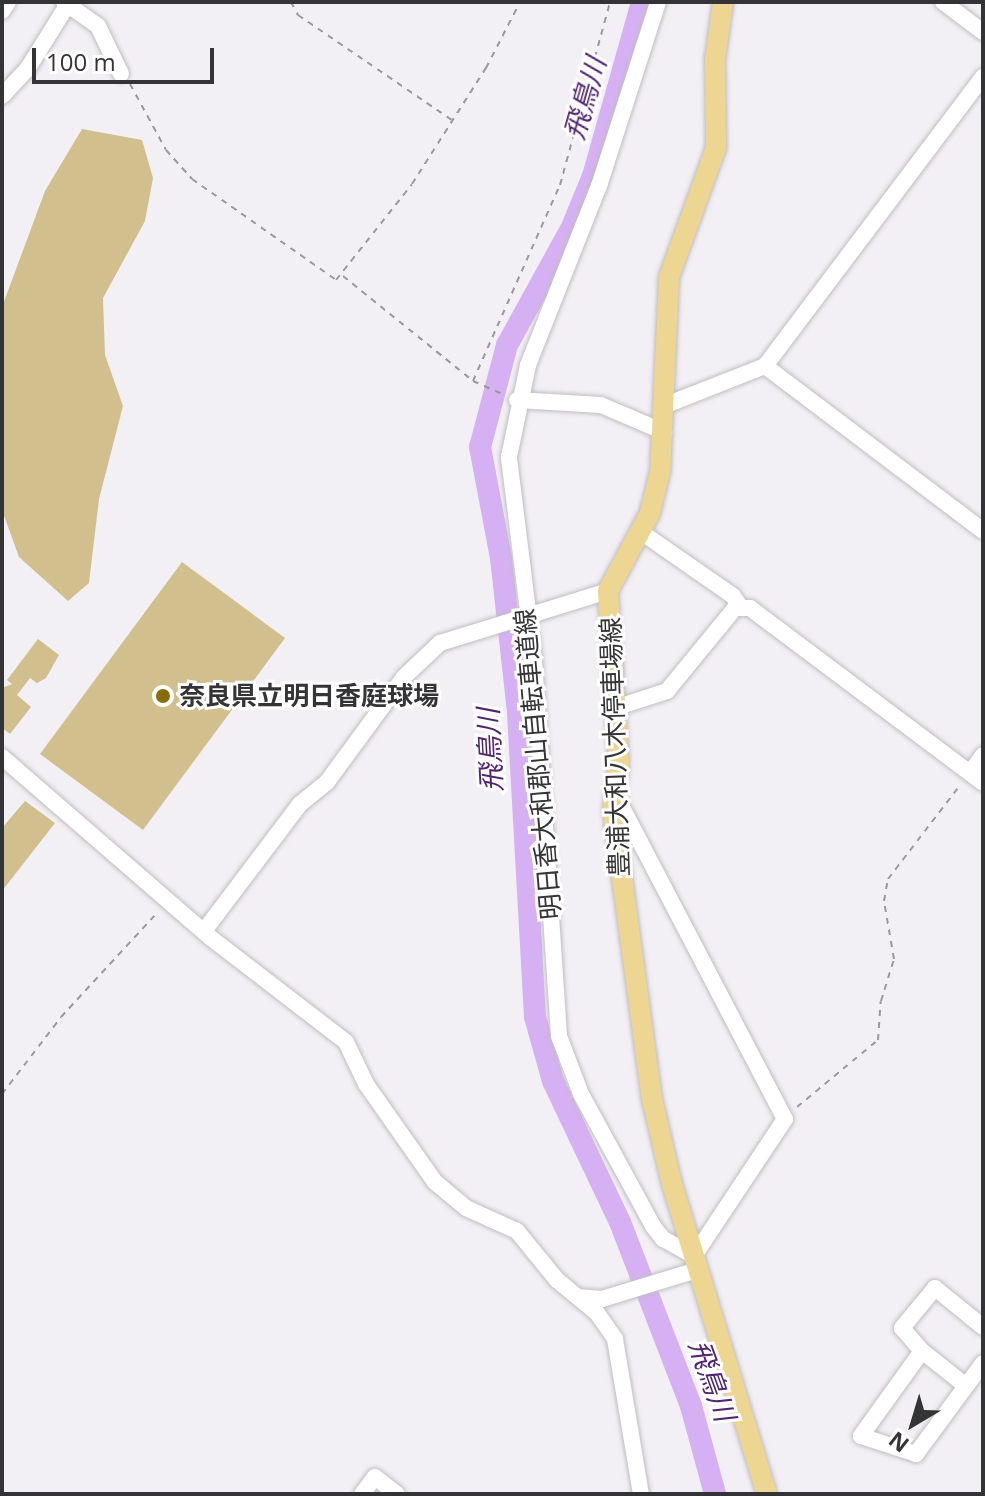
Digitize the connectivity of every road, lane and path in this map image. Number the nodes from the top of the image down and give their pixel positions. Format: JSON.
{"nodes":[{"id":1,"x":8,"y":2,"type":"edge"},
{"id":2,"x":291,"y":2,"type":"edge"},
{"id":3,"x":520,"y":2,"type":"edge"},
{"id":4,"x":610,"y":2,"type":"edge"},
{"id":5,"x":658,"y":2,"type":"edge"},
{"id":6,"x":723,"y":2,"type":"edge"},
{"id":7,"x":943,"y":2,"type":"edge"},
{"id":8,"x":66,"y":3,"type":"edge"},
{"id":9,"x":2,"y":11,"type":"edge"},
{"id":10,"x":983,"y":32,"type":"edge"},
{"id":11,"x":121,"y":74,"type":"joint"},
{"id":12,"x":983,"y":77,"type":"edge"},
{"id":13,"x":2,"y":96,"type":"edge"},
{"id":14,"x":452,"y":120,"type":"junction"},
{"id":15,"x":343,"y":275,"type":"junction"},
{"id":16,"x":765,"y":366,"type":"junction"},
{"id":17,"x":473,"y":381,"type":"junction"},
{"id":18,"x":520,"y":402,"type":"junction"},
{"id":19,"x":666,"y":405,"type":"junction"},
{"id":20,"x":664,"y":432,"type":"junction"},
{"id":21,"x":983,"y":531,"type":"edge"},
{"id":22,"x":641,"y":532,"type":"junction"},
{"id":23,"x":608,"y":591,"type":"junction"},
{"id":24,"x":741,"y":608,"type":"junction"},
{"id":25,"x":523,"y":618,"type":"junction"},
{"id":26,"x":618,"y":707,"type":"junction"},
{"id":27,"x":983,"y":755,"type":"edge"},
{"id":28,"x":2,"y":757,"type":"edge"},
{"id":29,"x":976,"y":778,"type":"edge"},
{"id":30,"x":615,"y":794,"type":"junction"},
{"id":31,"x":170,"y":899,"type":"junction"},
{"id":32,"x":204,"y":931,"type":"junction"},
{"id":33,"x":2,"y":1094,"type":"edge"},
{"id":34,"x":785,"y":1119,"type":"junction"},
{"id":35,"x":692,"y":1266,"type":"junction"},
{"id":36,"x":624,"y":1292,"type":"junction"},
{"id":37,"x":576,"y":1296,"type":"junction"},
{"id":38,"x":983,"y":1327,"type":"edge"},
{"id":39,"x":615,"y":1339,"type":"junction"},
{"id":40,"x":922,"y":1351,"type":"junction"},
{"id":41,"x":983,"y":1363,"type":"edge"},
{"id":42,"x":966,"y":1386,"type":"junction"},
{"id":43,"x":362,"y":1494,"type":"edge"},
{"id":44,"x":397,"y":1494,"type":"edge"},
{"id":45,"x":641,"y":1494,"type":"edge"},
{"id":46,"x":767,"y":1494,"type":"edge"}],
"edges":[{"from":1,"to":9,"type":"street"},
{"from":2,"to":14,"type":"path"},
{"from":3,"to":14,"type":"path"},
{"from":4,"to":17,"type":"path"},
{"from":5,"to":18,"type":"street","name":"明日香大和郡山自転車道線"},
{"from":6,"to":19,"type":"main road","name":"豊浦大和八木停車場線"},
{"from":7,"to":10,"type":"street"},
{"from":8,"to":11,"type":"street"},
{"from":8,"to":13,"type":"street"},
{"from":11,"to":15,"type":"path"},
{"from":12,"to":16,"type":"street"},
{"from":14,"to":15,"type":"path"},
{"from":15,"to":17,"type":"path"},
{"from":16,"to":19,"type":"street"},
{"from":16,"to":21,"type":"street"},
{"from":17,"to":18,"type":"path"},
{"from":18,"to":20,"type":"street"},
{"from":18,"to":25,"type":"street","name":"明日香大和郡山自転車道線"},
{"from":19,"to":20,"type":"main road","name":"豊浦大和八木停車場線"},
{"from":20,"to":22,"type":"main road","name":"豊浦大和八木停車場線"},
{"from":22,"to":23,"type":"main road","name":"豊浦大和八木停車場線"},
{"from":22,"to":24,"type":"street"},
{"from":23,"to":25,"type":"street"},
{"from":23,"to":26,"type":"main road","name":"豊浦大和八木停車場線"},
{"from":24,"to":26,"type":"street"},
{"from":24,"to":29,"type":"street"},
{"from":25,"to":32,"type":"street"},
{"from":25,"to":35,"type":"street","name":"明日香大和郡山自転車道線"},
{"from":26,"to":30,"type":"main road","name":"豊浦大和八木停車場線"},
{"from":27,"to":29,"type":"street"},
{"from":28,"to":31,"type":"street"},
{"from":29,"to":34,"type":"path"},
{"from":30,"to":34,"type":"street"},
{"from":30,"to":35,"type":"main road","name":"豊浦大和八木停車場線"},
{"from":31,"to":32,"type":"street"},
{"from":31,"to":33,"type":"path"},
{"from":32,"to":37,"type":"street"},
{"from":34,"to":35,"type":"street"},
{"from":35,"to":36,"type":"street"},
{"from":35,"to":46,"type":"main road","name":"豊浦大和八木停車場線"},
{"from":36,"to":37,"type":"street"},
{"from":36,"to":39,"type":"street"},
{"from":37,"to":39,"type":"street"},
{"from":38,"to":40,"type":"street"},
{"from":39,"to":45,"type":"street"},
{"from":40,"to":42,"type":"street"},
{"from":40,"to":42,"type":"street"},
{"from":41,"to":42,"type":"street"},
{"from":43,"to":44,"type":"street"}]}
